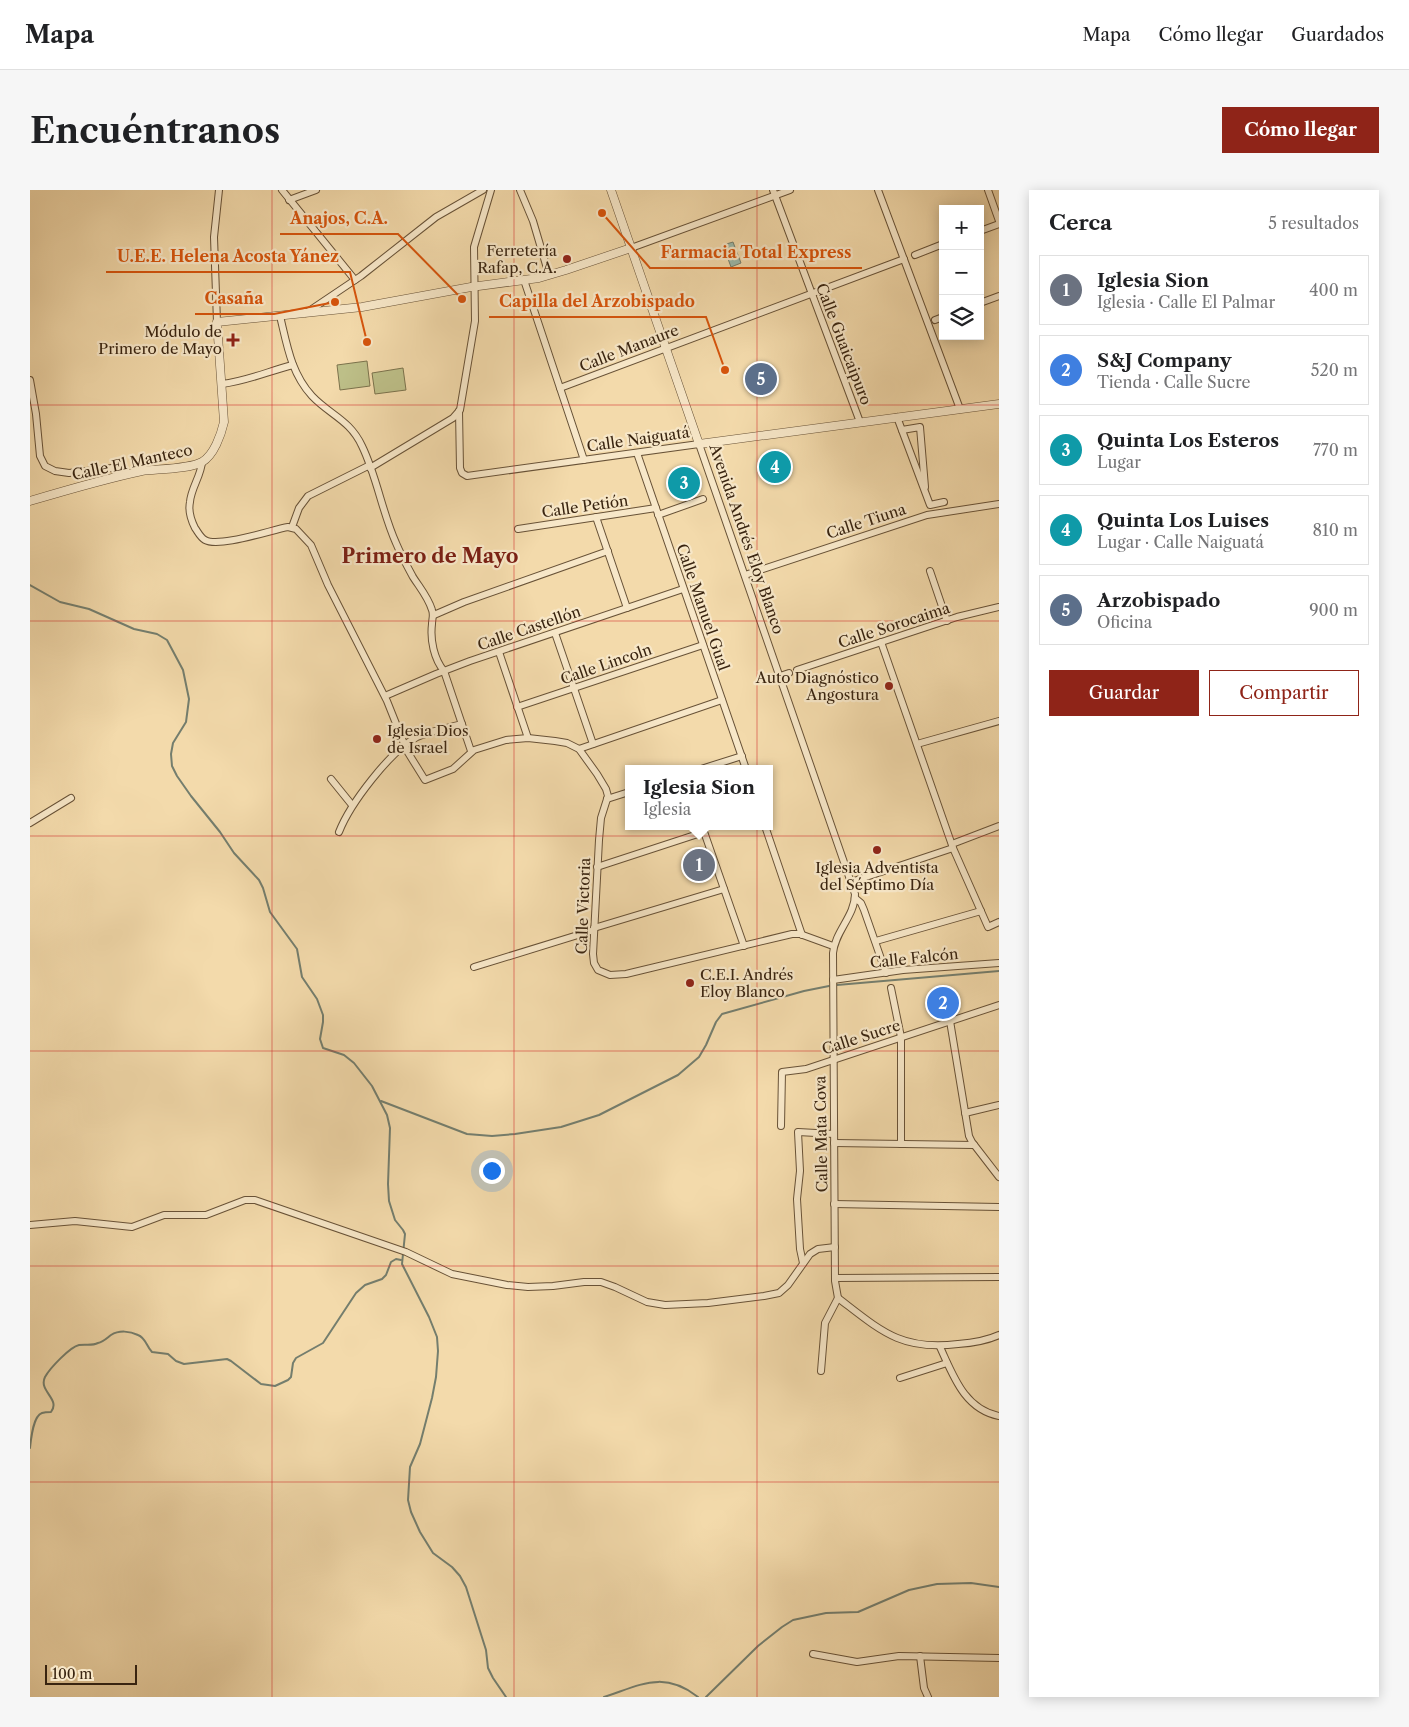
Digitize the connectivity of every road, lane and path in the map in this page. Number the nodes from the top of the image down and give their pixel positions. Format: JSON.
{"nodes":[{"id":1,"x":219,"y":190,"type":"edge"},
{"id":2,"x":282,"y":190,"type":"edge"},
{"id":3,"x":316,"y":190,"type":"edge"},
{"id":4,"x":483,"y":190,"type":"edge"},
{"id":5,"x":491,"y":190,"type":"edge"},
{"id":6,"x":520,"y":190,"type":"edge"},
{"id":7,"x":611,"y":190,"type":"edge"},
{"id":8,"x":790,"y":190,"type":"edge"},
{"id":9,"x":878,"y":190,"type":"edge"},
{"id":10,"x":989,"y":190,"type":"edge"},
{"id":11,"x":774,"y":193,"type":"edge"},
{"id":12,"x":289,"y":200,"type":"junction"},
{"id":13,"x":999,"y":222,"type":"edge"},
{"id":14,"x":984,"y":229,"type":"edge"},
{"id":15,"x":939,"y":246,"type":"edge"},
{"id":16,"x":631,"y":248,"type":"junction"},
{"id":17,"x":915,"y":255,"type":"dead end"},
{"id":18,"x":904,"y":259,"type":"junction"},
{"id":19,"x":549,"y":275,"type":"junction"},
{"id":20,"x":355,"y":280,"type":"junction"},
{"id":21,"x":524,"y":280,"type":"junction"},
{"id":22,"x":475,"y":286,"type":"junction"},
{"id":23,"x":812,"y":293,"type":"junction"},
{"id":24,"x":999,"y":296,"type":"edge"},
{"id":25,"x":984,"y":302,"type":"edge"},
{"id":26,"x":305,"y":314,"type":"junction"},
{"id":27,"x":280,"y":316,"type":"junction"},
{"id":28,"x":939,"y":319,"type":"edge"},
{"id":29,"x":936,"y":320,"type":"dead end"},
{"id":30,"x":217,"y":322,"type":"junction"},
{"id":31,"x":666,"y":348,"type":"junction"},
{"id":32,"x":293,"y":365,"type":"junction"},
{"id":33,"x":30,"y":380,"type":"edge"},
{"id":34,"x":222,"y":384,"type":"junction"},
{"id":35,"x":560,"y":388,"type":"junction"},
{"id":36,"x":999,"y":404,"type":"edge"},
{"id":37,"x":960,"y":409,"type":"junction"},
{"id":38,"x":459,"y":411,"type":"junction"},
{"id":39,"x":897,"y":417,"type":"junction"},
{"id":40,"x":860,"y":422,"type":"junction"},
{"id":41,"x":902,"y":430,"type":"junction"},
{"id":42,"x":699,"y":444,"type":"junction"},
{"id":43,"x":637,"y":453,"type":"junction"},
{"id":44,"x":584,"y":460,"type":"junction"},
{"id":45,"x":202,"y":462,"type":"junction"},
{"id":46,"x":370,"y":466,"type":"junction"},
{"id":47,"x":120,"y":476,"type":"junction"},
{"id":48,"x":926,"y":496,"type":"junction"},
{"id":49,"x":703,"y":499,"type":"dead end"},
{"id":50,"x":30,"y":501,"type":"edge"},
{"id":51,"x":944,"y":502,"type":"dead end"},
{"id":52,"x":999,"y":504,"type":"edge"},
{"id":53,"x":657,"y":511,"type":"junction"},
{"id":54,"x":596,"y":517,"type":"junction"},
{"id":55,"x":292,"y":527,"type":"junction"},
{"id":56,"x":518,"y":529,"type":"dead end"},
{"id":57,"x":608,"y":551,"type":"junction"},
{"id":58,"x":930,"y":571,"type":"dead end"},
{"id":59,"x":745,"y":575,"type":"junction"},
{"id":60,"x":683,"y":589,"type":"junction"},
{"id":61,"x":627,"y":608,"type":"junction"},
{"id":62,"x":999,"y":608,"type":"edge"},
{"id":63,"x":434,"y":615,"type":"junction"},
{"id":64,"x":947,"y":621,"type":"junction"},
{"id":65,"x":555,"y":633,"type":"junction"},
{"id":66,"x":881,"y":642,"type":"junction"},
{"id":67,"x":702,"y":644,"type":"junction"},
{"id":68,"x":499,"y":652,"type":"junction"},
{"id":69,"x":797,"y":670,"type":"dead end"},
{"id":70,"x":444,"y":671,"type":"junction"},
{"id":71,"x":789,"y":673,"type":"dead end"},
{"id":72,"x":780,"y":676,"type":"junction"},
{"id":73,"x":574,"y":688,"type":"junction"},
{"id":74,"x":385,"y":696,"type":"junction"},
{"id":75,"x":722,"y":700,"type":"junction"},
{"id":76,"x":517,"y":707,"type":"junction"},
{"id":77,"x":999,"y":721,"type":"edge"},
{"id":78,"x":462,"y":724,"type":"junction"},
{"id":79,"x":528,"y":738,"type":"junction"},
{"id":80,"x":592,"y":744,"type":"junction"},
{"id":81,"x":917,"y":744,"type":"junction"},
{"id":82,"x":405,"y":746,"type":"junction"},
{"id":83,"x":579,"y":749,"type":"junction"},
{"id":84,"x":471,"y":751,"type":"junction"},
{"id":85,"x":742,"y":756,"type":"junction"},
{"id":86,"x":714,"y":765,"type":"edge"},
{"id":87,"x":745,"y":765,"type":"edge"},
{"id":88,"x":331,"y":779,"type":"dead end"},
{"id":89,"x":625,"y":793,"type":"edge"},
{"id":90,"x":70,"y":798,"type":"dead end"},
{"id":91,"x":608,"y":799,"type":"junction"},
{"id":92,"x":352,"y":805,"type":"junction"},
{"id":93,"x":30,"y":823,"type":"edge"},
{"id":94,"x":999,"y":826,"type":"edge"},
{"id":95,"x":700,"y":830,"type":"edge"},
{"id":96,"x":703,"y":830,"type":"edge"},
{"id":97,"x":766,"y":830,"type":"edge"},
{"id":98,"x":339,"y":832,"type":"dead end"},
{"id":99,"x":952,"y":846,"type":"junction"},
{"id":100,"x":597,"y":867,"type":"junction"},
{"id":101,"x":851,"y":882,"type":"junction"},
{"id":102,"x":724,"y":889,"type":"junction"},
{"id":103,"x":854,"y":898,"type":"junction"},
{"id":104,"x":981,"y":911,"type":"junction"},
{"id":105,"x":999,"y":922,"type":"edge"},
{"id":106,"x":594,"y":929,"type":"junction"},
{"id":107,"x":802,"y":935,"type":"junction"},
{"id":108,"x":876,"y":941,"type":"junction"},
{"id":109,"x":744,"y":946,"type":"junction"},
{"id":110,"x":833,"y":946,"type":"junction"},
{"id":111,"x":999,"y":963,"type":"edge"},
{"id":112,"x":474,"y":967,"type":"dead end"},
{"id":113,"x":886,"y":972,"type":"junction"},
{"id":114,"x":833,"y":980,"type":"junction"},
{"id":115,"x":892,"y":988,"type":"dead end"},
{"id":116,"x":999,"y":1005,"type":"edge"},
{"id":117,"x":950,"y":1021,"type":"junction"},
{"id":118,"x":901,"y":1037,"type":"junction"},
{"id":119,"x":833,"y":1059,"type":"junction"},
{"id":120,"x":999,"y":1105,"type":"edge"},
{"id":121,"x":965,"y":1113,"type":"junction"},
{"id":122,"x":781,"y":1126,"type":"dead end"},
{"id":123,"x":834,"y":1134,"type":"junction"},
{"id":124,"x":834,"y":1143,"type":"junction"},
{"id":125,"x":901,"y":1144,"type":"junction"},
{"id":126,"x":974,"y":1145,"type":"junction"},
{"id":127,"x":999,"y":1177,"type":"edge"},
{"id":128,"x":834,"y":1204,"type":"junction"},
{"id":129,"x":999,"y":1207,"type":"edge"},
{"id":130,"x":30,"y":1225,"type":"edge"},
{"id":131,"x":835,"y":1247,"type":"junction"},
{"id":132,"x":803,"y":1263,"type":"junction"},
{"id":133,"x":999,"y":1277,"type":"edge"},
{"id":134,"x":835,"y":1278,"type":"junction"},
{"id":135,"x":838,"y":1298,"type":"junction"},
{"id":136,"x":999,"y":1335,"type":"edge"},
{"id":137,"x":940,"y":1346,"type":"junction"},
{"id":138,"x":947,"y":1363,"type":"junction"},
{"id":139,"x":821,"y":1371,"type":"dead end"},
{"id":140,"x":900,"y":1378,"type":"dead end"},
{"id":141,"x":999,"y":1416,"type":"edge"},
{"id":142,"x":813,"y":1654,"type":"dead end"},
{"id":143,"x":920,"y":1656,"type":"junction"},
{"id":144,"x":999,"y":1658,"type":"edge"},
{"id":145,"x":928,"y":1697,"type":"edge"}],
"edges":[{"from":1,"to":30,"type":"street","name":"Calle El Manteco"},
{"from":2,"to":12,"type":"street"},
{"from":3,"to":12,"type":"street"},
{"from":4,"to":20,"type":"street"},
{"from":5,"to":22,"type":"street"},
{"from":6,"to":19,"type":"street"},
{"from":7,"to":16,"type":"street","name":"Avenida Andrés Eloy Blanco"},
{"from":8,"to":11,"type":"street"},
{"from":9,"to":18,"type":"street"},
{"from":10,"to":13,"type":"street"},
{"from":11,"to":16,"type":"street"},
{"from":11,"to":23,"type":"street","name":"Calle Guaicaipuro"},
{"from":12,"to":20,"type":"street"},
{"from":13,"to":14,"type":"street"},
{"from":15,"to":17,"type":"street"},
{"from":16,"to":19,"type":"street"},
{"from":16,"to":31,"type":"street","name":"Avenida Andrés Eloy Blanco"},
{"from":18,"to":23,"type":"street","name":"Calle Manaure"},
{"from":18,"to":37,"type":"street"},
{"from":19,"to":21,"type":"street"},
{"from":20,"to":26,"type":"street"},
{"from":21,"to":22,"type":"street"},
{"from":21,"to":35,"type":"street"},
{"from":22,"to":26,"type":"street"},
{"from":22,"to":38,"type":"street"},
{"from":23,"to":31,"type":"street","name":"Calle Manaure"},
{"from":23,"to":40,"type":"street","name":"Calle Guaicaipuro"},
{"from":24,"to":25,"type":"street"},
{"from":26,"to":27,"type":"street"},
{"from":27,"to":30,"type":"street"},
{"from":27,"to":32,"type":"street"},
{"from":28,"to":29,"type":"street"},
{"from":30,"to":34,"type":"street","name":"Calle El Manteco"},
{"from":31,"to":35,"type":"street","name":"Calle Manaure"},
{"from":31,"to":42,"type":"street","name":"Avenida Andrés Eloy Blanco"},
{"from":32,"to":34,"type":"street"},
{"from":32,"to":46,"type":"street"},
{"from":33,"to":47,"type":"street"},
{"from":34,"to":45,"type":"street","name":"Calle El Manteco"},
{"from":35,"to":44,"type":"street"},
{"from":36,"to":37,"type":"street","name":"Calle Naiguatá"},
{"from":37,"to":39,"type":"street","name":"Calle Naiguatá"},
{"from":38,"to":44,"type":"street","name":"Calle Naiguatá"},
{"from":38,"to":46,"type":"street"},
{"from":39,"to":40,"type":"street","name":"Calle Naiguatá"},
{"from":39,"to":41,"type":"street"},
{"from":40,"to":42,"type":"street","name":"Calle Naiguatá"},
{"from":41,"to":48,"type":"street"},
{"from":41,"to":48,"type":"street"},
{"from":42,"to":43,"type":"street","name":"Calle Naiguatá"},
{"from":42,"to":59,"type":"street","name":"Avenida Andrés Eloy Blanco"},
{"from":43,"to":44,"type":"street","name":"Calle Naiguatá"},
{"from":43,"to":53,"type":"street","name":"Calle Manuel Gual"},
{"from":45,"to":47,"type":"street","name":"Calle El Manteco"},
{"from":45,"to":55,"type":"street"},
{"from":46,"to":55,"type":"street"},
{"from":46,"to":63,"type":"street"},
{"from":47,"to":50,"type":"street","name":"Calle El Manteco"},
{"from":48,"to":51,"type":"street"},
{"from":49,"to":53,"type":"street","name":"Calle Petión"},
{"from":52,"to":59,"type":"street","name":"Calle Tiuna"},
{"from":53,"to":54,"type":"street","name":"Calle Petión"},
{"from":53,"to":60,"type":"street","name":"Calle Manuel Gual"},
{"from":54,"to":56,"type":"street","name":"Calle Petión"},
{"from":54,"to":57,"type":"street"},
{"from":55,"to":74,"type":"street"},
{"from":57,"to":61,"type":"street"},
{"from":57,"to":63,"type":"street"},
{"from":58,"to":64,"type":"street"},
{"from":59,"to":72,"type":"street","name":"Avenida Andrés Eloy Blanco"},
{"from":60,"to":61,"type":"street","name":"Calle Castellón"},
{"from":60,"to":67,"type":"street","name":"Calle Manuel Gual"},
{"from":61,"to":65,"type":"street","name":"Calle Castellón"},
{"from":62,"to":64,"type":"street","name":"Calle Sorocaima"},
{"from":63,"to":70,"type":"street"},
{"from":64,"to":66,"type":"street","name":"Calle Sorocaima"},
{"from":65,"to":68,"type":"street","name":"Calle Castellón"},
{"from":65,"to":73,"type":"street"},
{"from":66,"to":69,"type":"street","name":"Calle Sorocaima"},
{"from":66,"to":81,"type":"street"},
{"from":67,"to":73,"type":"street","name":"Calle Lincoln"},
{"from":67,"to":75,"type":"street","name":"Calle Manuel Gual"},
{"from":68,"to":70,"type":"street","name":"Calle Castellón"},
{"from":68,"to":76,"type":"street"},
{"from":70,"to":74,"type":"street","name":"Calle Castellón"},
{"from":70,"to":78,"type":"street"},
{"from":71,"to":72,"type":"street"},
{"from":72,"to":101,"type":"street","name":"Avenida Andrés Eloy Blanco"},
{"from":73,"to":76,"type":"street","name":"Calle Lincoln"},
{"from":73,"to":80,"type":"street"},
{"from":74,"to":82,"type":"street"},
{"from":75,"to":80,"type":"street"},
{"from":75,"to":85,"type":"street","name":"Calle Manuel Gual"},
{"from":76,"to":79,"type":"street"},
{"from":77,"to":81,"type":"street"},
{"from":78,"to":82,"type":"street"},
{"from":78,"to":84,"type":"street"},
{"from":79,"to":83,"type":"street"},
{"from":79,"to":84,"type":"street"},
{"from":80,"to":83,"type":"street"},
{"from":81,"to":99,"type":"street"},
{"from":82,"to":84,"type":"street"},
{"from":82,"to":92,"type":"street"},
{"from":83,"to":91,"type":"street"},
{"from":85,"to":86,"type":"street"},
{"from":85,"to":87,"type":"street","name":"Calle Manuel Gual"},
{"from":88,"to":92,"type":"street"},
{"from":89,"to":91,"type":"street"},
{"from":90,"to":93,"type":"street"},
{"from":91,"to":100,"type":"street","name":"Calle Victoria"},
{"from":92,"to":98,"type":"street"},
{"from":94,"to":99,"type":"street"},
{"from":95,"to":100,"type":"street"},
{"from":96,"to":102,"type":"street"},
{"from":97,"to":107,"type":"street"},
{"from":99,"to":101,"type":"street"},
{"from":99,"to":104,"type":"street"},
{"from":100,"to":106,"type":"street","name":"Calle Victoria"},
{"from":101,"to":103,"type":"street","name":"Avenida Andrés Eloy Blanco"},
{"from":102,"to":106,"type":"street"},
{"from":102,"to":109,"type":"street"},
{"from":103,"to":108,"type":"street"},
{"from":103,"to":110,"type":"street","name":"Calle Mata Cova"},
{"from":104,"to":105,"type":"street"},
{"from":104,"to":108,"type":"street"},
{"from":106,"to":109,"type":"street","name":"Calle Victoria"},
{"from":106,"to":112,"type":"street"},
{"from":107,"to":109,"type":"street","name":"Calle Victoria"},
{"from":107,"to":110,"type":"street","name":"Calle Victoria"},
{"from":108,"to":113,"type":"street"},
{"from":110,"to":114,"type":"street","name":"Calle Mata Cova"},
{"from":111,"to":113,"type":"street","name":"Calle Falcón"},
{"from":113,"to":114,"type":"street","name":"Calle Falcón"},
{"from":114,"to":119,"type":"street","name":"Calle Mata Cova"},
{"from":115,"to":118,"type":"street"},
{"from":116,"to":117,"type":"street","name":"Calle Sucre"},
{"from":117,"to":118,"type":"street","name":"Calle Sucre"},
{"from":117,"to":121,"type":"street"},
{"from":118,"to":119,"type":"street","name":"Calle Sucre"},
{"from":118,"to":125,"type":"street"},
{"from":119,"to":122,"type":"street","name":"Calle Sucre"},
{"from":119,"to":123,"type":"street","name":"Calle Mata Cova"},
{"from":120,"to":121,"type":"street"},
{"from":121,"to":126,"type":"street"},
{"from":123,"to":124,"type":"street","name":"Calle Mata Cova"},
{"from":123,"to":132,"type":"street"},
{"from":124,"to":125,"type":"street"},
{"from":124,"to":128,"type":"street","name":"Calle Mata Cova"},
{"from":125,"to":126,"type":"street"},
{"from":126,"to":127,"type":"street"},
{"from":128,"to":129,"type":"street"},
{"from":128,"to":131,"type":"street","name":"Calle Mata Cova"},
{"from":130,"to":132,"type":"street"},
{"from":131,"to":132,"type":"street"},
{"from":131,"to":134,"type":"street","name":"Calle Mata Cova"},
{"from":133,"to":134,"type":"street"},
{"from":134,"to":135,"type":"street","name":"Calle Mata Cova"},
{"from":135,"to":137,"type":"street"},
{"from":135,"to":139,"type":"street"},
{"from":136,"to":137,"type":"street"},
{"from":137,"to":138,"type":"street"},
{"from":138,"to":140,"type":"street"},
{"from":138,"to":141,"type":"street"},
{"from":142,"to":143,"type":"street"},
{"from":143,"to":144,"type":"street"},
{"from":143,"to":145,"type":"street"}]}
